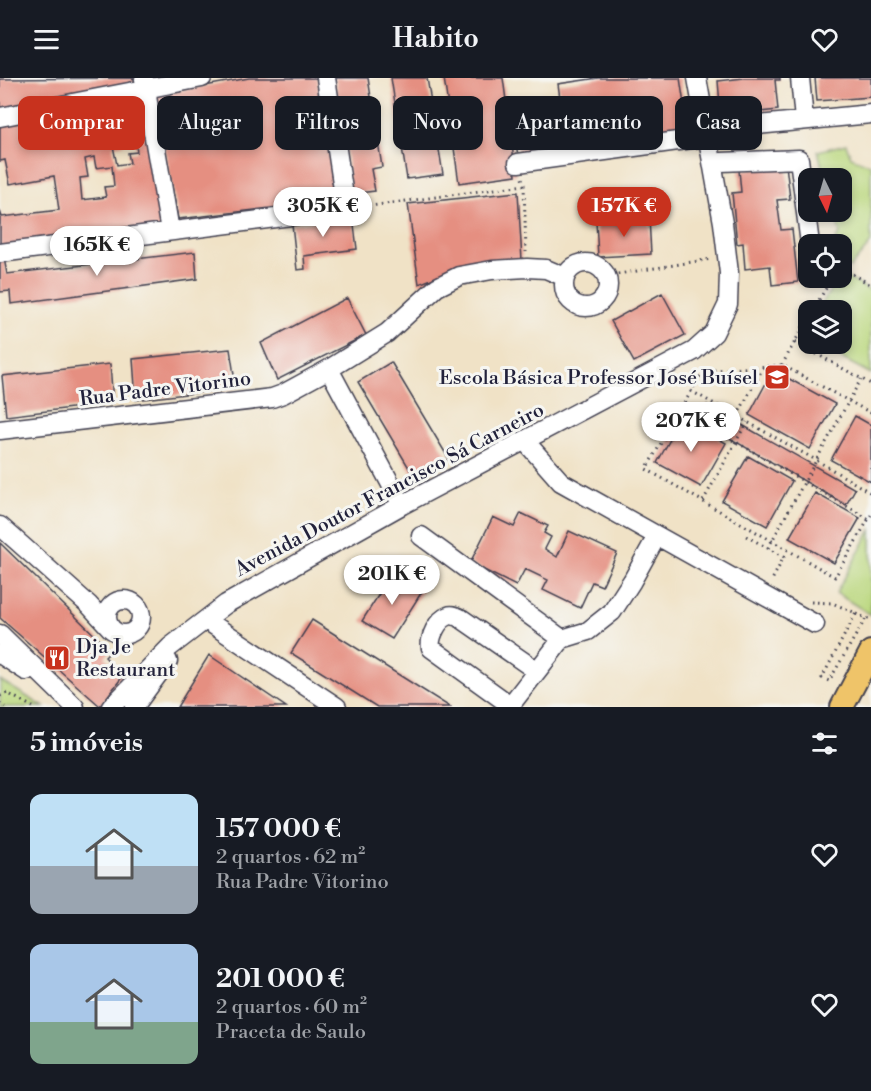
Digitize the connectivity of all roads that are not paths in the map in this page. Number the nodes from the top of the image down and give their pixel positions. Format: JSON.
{"nodes":[{"id":1,"x":202,"y":78,"type":"edge"},
{"id":2,"x":326,"y":78,"type":"edge"},
{"id":3,"x":697,"y":78,"type":"edge"},
{"id":4,"x":707,"y":78,"type":"edge"},
{"id":5,"x":800,"y":78,"type":"edge"},
{"id":6,"x":145,"y":83,"type":"edge"},
{"id":7,"x":701,"y":96,"type":"edge"},
{"id":8,"x":708,"y":96,"type":"edge"},
{"id":9,"x":871,"y":114,"type":"edge"},
{"id":10,"x":0,"y":117,"type":"edge"},
{"id":11,"x":804,"y":120,"type":"junction"},
{"id":12,"x":762,"y":125,"type":"edge"},
{"id":13,"x":675,"y":137,"type":"edge"},
{"id":14,"x":713,"y":150,"type":"edge"},
{"id":15,"x":717,"y":150,"type":"edge"},
{"id":16,"x":721,"y":162,"type":"junction"},
{"id":17,"x":518,"y":163,"type":"road end"},
{"id":18,"x":723,"y":223,"type":"junction"},
{"id":19,"x":170,"y":231,"type":"junction"},
{"id":20,"x":809,"y":234,"type":"edge"},
{"id":21,"x":0,"y":253,"type":"edge"},
{"id":22,"x":565,"y":277,"type":"junction"},
{"id":23,"x":328,"y":369,"type":"junction"},
{"id":24,"x":0,"y":430,"type":"edge"},
{"id":25,"x":525,"y":441,"type":"junction"},
{"id":26,"x":402,"y":505,"type":"junction"},
{"id":27,"x":0,"y":526,"type":"edge"},
{"id":28,"x":421,"y":536,"type":"dead end"},
{"id":29,"x":657,"y":536,"type":"junction"},
{"id":30,"x":118,"y":600,"type":"junction"},
{"id":31,"x":89,"y":605,"type":"junction"},
{"id":32,"x":206,"y":620,"type":"junction"},
{"id":33,"x":815,"y":624,"type":"dead end"},
{"id":34,"x":112,"y":630,"type":"junction"},
{"id":35,"x":0,"y":634,"type":"edge"},
{"id":36,"x":562,"y":639,"type":"junction"},
{"id":37,"x":871,"y":652,"type":"edge"},
{"id":38,"x":0,"y":654,"type":"edge"},
{"id":39,"x":537,"y":671,"type":"junction"},
{"id":40,"x":871,"y":684,"type":"edge"},
{"id":41,"x":509,"y":706,"type":"edge"},
{"id":42,"x":73,"y":707,"type":"edge"},
{"id":43,"x":111,"y":707,"type":"edge"},
{"id":44,"x":134,"y":707,"type":"edge"},
{"id":45,"x":337,"y":707,"type":"edge"},
{"id":46,"x":842,"y":707,"type":"edge"},
{"id":47,"x":859,"y":707,"type":"edge"}],
"edges":[{"from":1,"to":6,"type":"street"},
{"from":2,"to":19,"type":"street"},
{"from":3,"to":7,"type":"street","name":"Avenida Doutor Francisco Sá Carneiro"},
{"from":4,"to":8,"type":"street","name":"Avenida Doutor Francisco Sá Carneiro"},
{"from":5,"to":11,"type":"street"},
{"from":6,"to":10,"type":"street"},
{"from":6,"to":19,"type":"street"},
{"from":9,"to":11,"type":"street"},
{"from":11,"to":12,"type":"street"},
{"from":13,"to":17,"type":"street"},
{"from":14,"to":18,"type":"street","name":"Avenida Doutor Francisco Sá Carneiro"},
{"from":15,"to":16,"type":"street","name":"Avenida Doutor Francisco Sá Carneiro"},
{"from":16,"to":18,"type":"street","name":"Avenida Doutor Francisco Sá Carneiro"},
{"from":16,"to":20,"type":"street"},
{"from":18,"to":25,"type":"street","name":"Avenida Doutor Francisco Sá Carneiro"},
{"from":19,"to":21,"type":"street"},
{"from":22,"to":22,"type":"street"},
{"from":22,"to":23,"type":"street","name":"Rua Padre Vitorino"},
{"from":23,"to":24,"type":"street","name":"Rua Padre Vitorino"},
{"from":23,"to":26,"type":"street"},
{"from":25,"to":26,"type":"street","name":"Avenida Doutor Francisco Sá Carneiro"},
{"from":25,"to":29,"type":"street"},
{"from":26,"to":32,"type":"street","name":"Avenida Doutor Francisco Sá Carneiro"},
{"from":27,"to":31,"type":"street"},
{"from":28,"to":36,"type":"street"},
{"from":29,"to":33,"type":"street"},
{"from":29,"to":36,"type":"street"},
{"from":30,"to":31,"type":"street"},
{"from":30,"to":34,"type":"street"},
{"from":30,"to":34,"type":"street"},
{"from":31,"to":34,"type":"street"},
{"from":32,"to":43,"type":"street","name":"Avenida Doutor Francisco Sá Carneiro"},
{"from":32,"to":44,"type":"street","name":"Avenida Doutor Francisco Sá Carneiro"},
{"from":32,"to":45,"type":"street"},
{"from":35,"to":42,"type":"street"},
{"from":36,"to":39,"type":"street"},
{"from":37,"to":46,"type":"main road"},
{"from":38,"to":42,"type":"street"},
{"from":39,"to":41,"type":"street"},
{"from":39,"to":41,"type":"street"},
{"from":40,"to":47,"type":"main road"}]}
